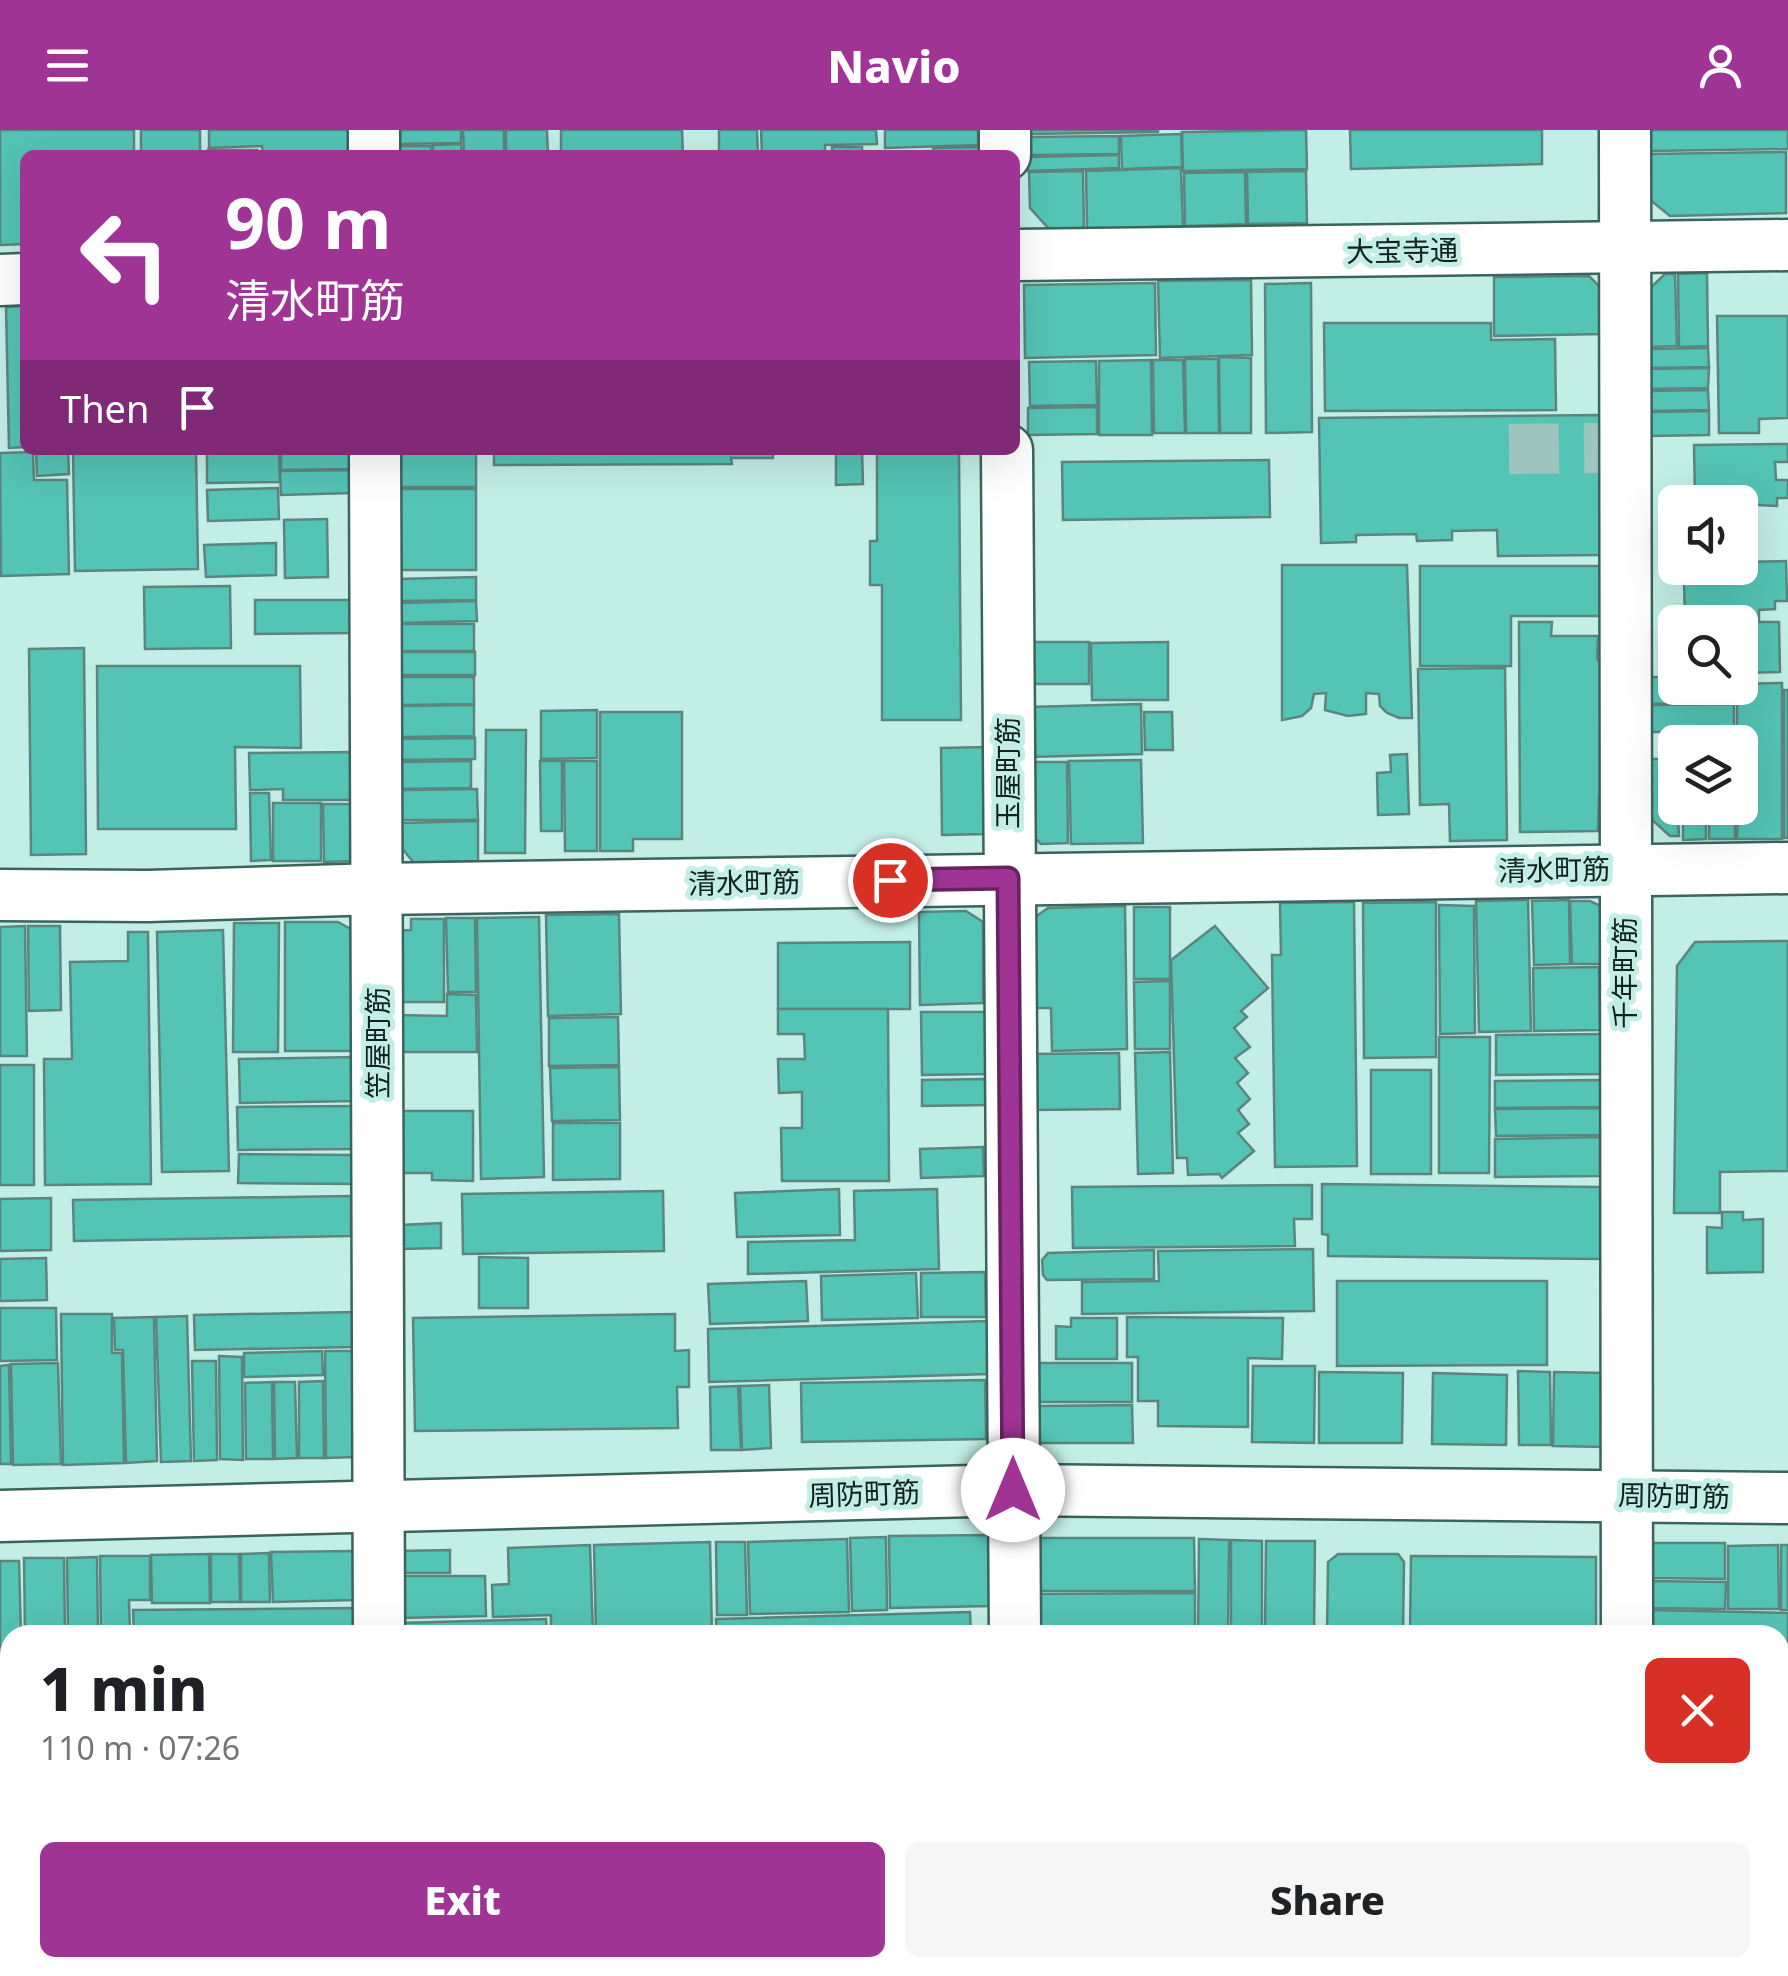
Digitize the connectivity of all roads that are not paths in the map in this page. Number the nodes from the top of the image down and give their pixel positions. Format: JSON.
{"nodes":[{"id":1,"x":1625,"y":130,"type":"edge"},
{"id":2,"x":1788,"y":245,"type":"edge"},
{"id":3,"x":1625,"y":247,"type":"junction"},
{"id":4,"x":1020,"y":255,"type":"edge"},
{"id":5,"x":375,"y":455,"type":"edge"},
{"id":6,"x":1007,"y":455,"type":"edge"},
{"id":7,"x":1788,"y":868,"type":"edge"},
{"id":8,"x":1624,"y":869,"type":"junction"},
{"id":9,"x":1008,"y":878,"type":"junction"},
{"id":10,"x":378,"y":888,"type":"junction"},
{"id":11,"x":0,"y":895,"type":"edge"},
{"id":12,"x":1013,"y":1490,"type":"junction"},
{"id":13,"x":1628,"y":1496,"type":"junction"},
{"id":14,"x":1788,"y":1498,"type":"edge"},
{"id":15,"x":378,"y":1507,"type":"junction"},
{"id":16,"x":0,"y":1516,"type":"edge"},
{"id":17,"x":379,"y":1625,"type":"edge"},
{"id":18,"x":1015,"y":1625,"type":"edge"},
{"id":19,"x":1627,"y":1625,"type":"edge"}],
"edges":[{"from":1,"to":3,"type":"street","name":"千年町筋"},
{"from":2,"to":3,"type":"street","name":"大宝寺通"},
{"from":3,"to":4,"type":"street","name":"大宝寺通"},
{"from":3,"to":8,"type":"street","name":"千年町筋"},
{"from":5,"to":10,"type":"street","name":"笠屋町筋"},
{"from":6,"to":9,"type":"street","name":"玉屋町筋"},
{"from":7,"to":8,"type":"street","name":"清水町筋"},
{"from":8,"to":9,"type":"street","name":"清水町筋"},
{"from":8,"to":13,"type":"street","name":"千年町筋"},
{"from":9,"to":10,"type":"street","name":"清水町筋"},
{"from":9,"to":12,"type":"street","name":"玉屋町筋"},
{"from":10,"to":11,"type":"street","name":"清水町筋"},
{"from":10,"to":15,"type":"street","name":"笠屋町筋"},
{"from":12,"to":13,"type":"street","name":"周防町筋"},
{"from":12,"to":15,"type":"street","name":"周防町筋"},
{"from":12,"to":18,"type":"street","name":"玉屋町筋"},
{"from":13,"to":14,"type":"street","name":"周防町筋"},
{"from":13,"to":19,"type":"street","name":"千年町筋"},
{"from":15,"to":16,"type":"street","name":"周防町筋"},
{"from":15,"to":17,"type":"street","name":"笠屋町筋"}]}
